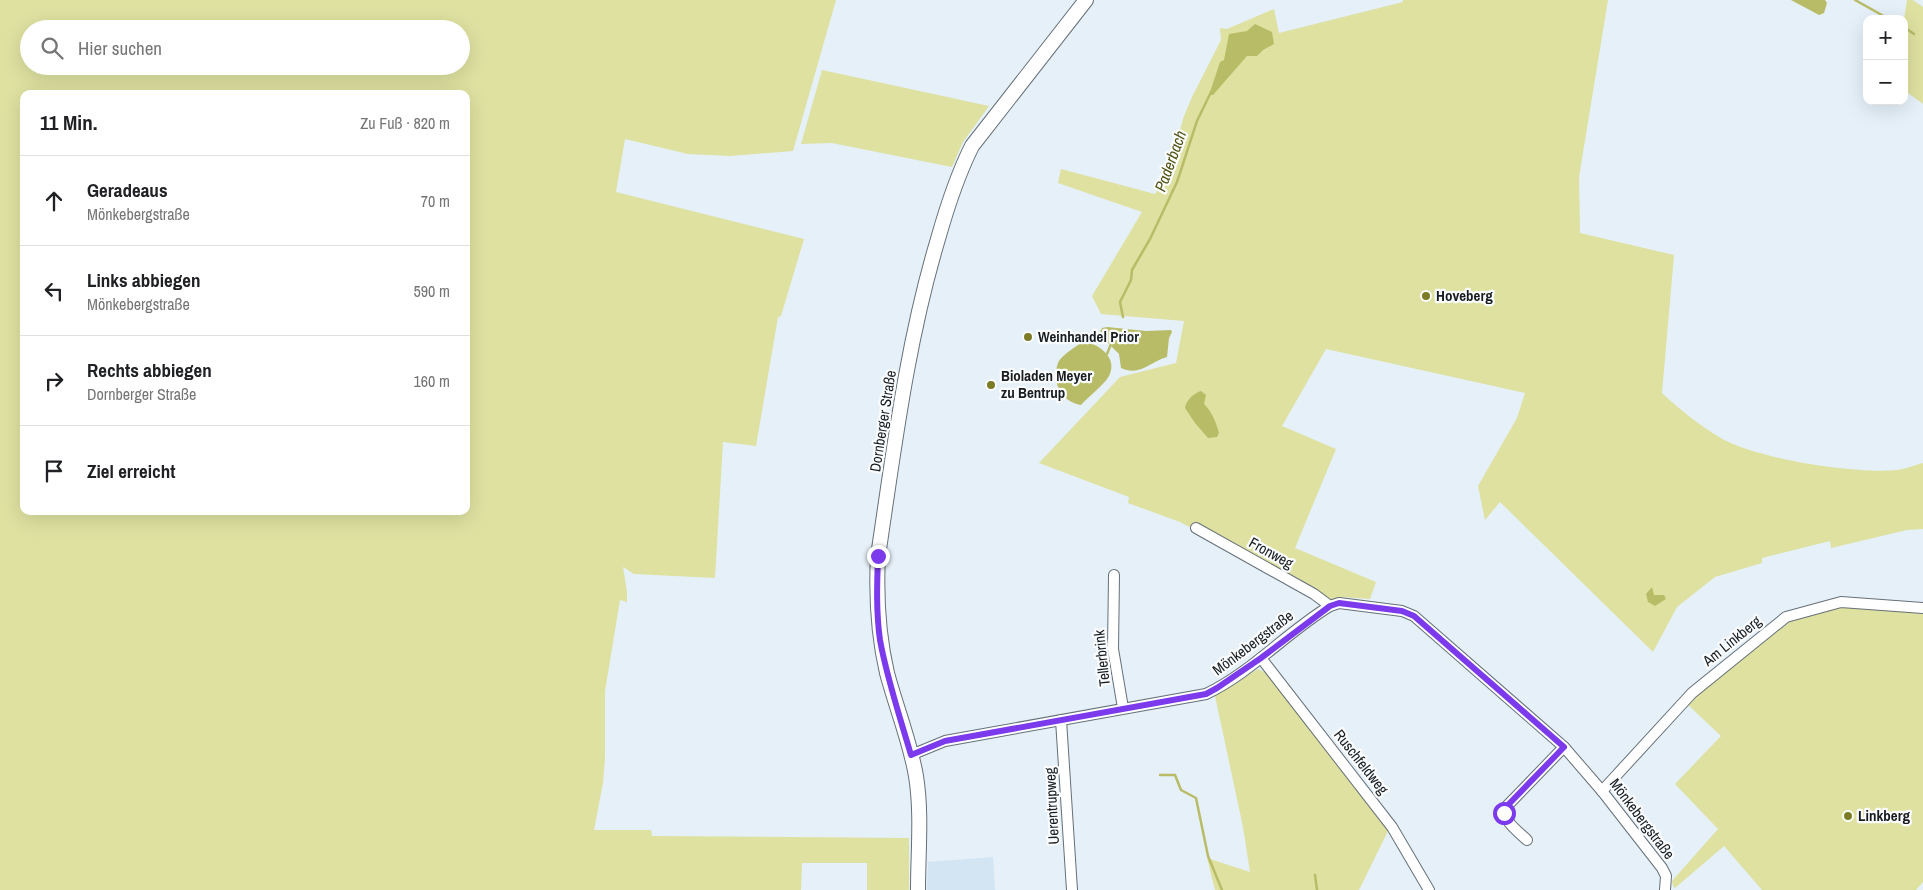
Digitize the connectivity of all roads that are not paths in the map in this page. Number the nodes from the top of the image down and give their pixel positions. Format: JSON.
{"nodes":[{"id":1,"x":1086,"y":0,"type":"edge"},
{"id":2,"x":1196,"y":528,"type":"dead end"},
{"id":3,"x":1114,"y":575,"type":"dead end"},
{"id":4,"x":1330,"y":606,"type":"junction"},
{"id":5,"x":1923,"y":608,"type":"edge"},
{"id":6,"x":1261,"y":658,"type":"junction"},
{"id":7,"x":1123,"y":708,"type":"junction"},
{"id":8,"x":1061,"y":720,"type":"junction"},
{"id":9,"x":1564,"y":747,"type":"junction"},
{"id":10,"x":911,"y":755,"type":"junction"},
{"id":11,"x":1602,"y":790,"type":"junction"},
{"id":12,"x":1527,"y":840,"type":"dead end"},
{"id":13,"x":1667,"y":889,"type":"edge"},
{"id":14,"x":918,"y":890,"type":"edge"},
{"id":15,"x":1072,"y":890,"type":"edge"},
{"id":16,"x":1429,"y":890,"type":"edge"}],
"edges":[{"from":1,"to":10,"type":"main road","name":"Dornberger Straße"},
{"from":2,"to":4,"type":"street","name":"Fronweg"},
{"from":3,"to":7,"type":"street","name":"Tellerbrink"},
{"from":4,"to":6,"type":"street","name":"Mönkebergstraße"},
{"from":4,"to":9,"type":"street","name":"Mönkebergstraße"},
{"from":5,"to":11,"type":"street","name":"Am Linkberg"},
{"from":6,"to":7,"type":"street","name":"Mönkebergstraße"},
{"from":6,"to":16,"type":"street","name":"Ruschfeldweg"},
{"from":7,"to":8,"type":"street","name":"Mönkebergstraße"},
{"from":8,"to":10,"type":"street","name":"Mönkebergstraße"},
{"from":8,"to":15,"type":"street","name":"Uerentrupweg"},
{"from":9,"to":11,"type":"street","name":"Mönkebergstraße"},
{"from":9,"to":12,"type":"street"},
{"from":10,"to":14,"type":"main road","name":"Dornberger Straße"},
{"from":11,"to":13,"type":"street","name":"Mönkebergstraße"}]}
